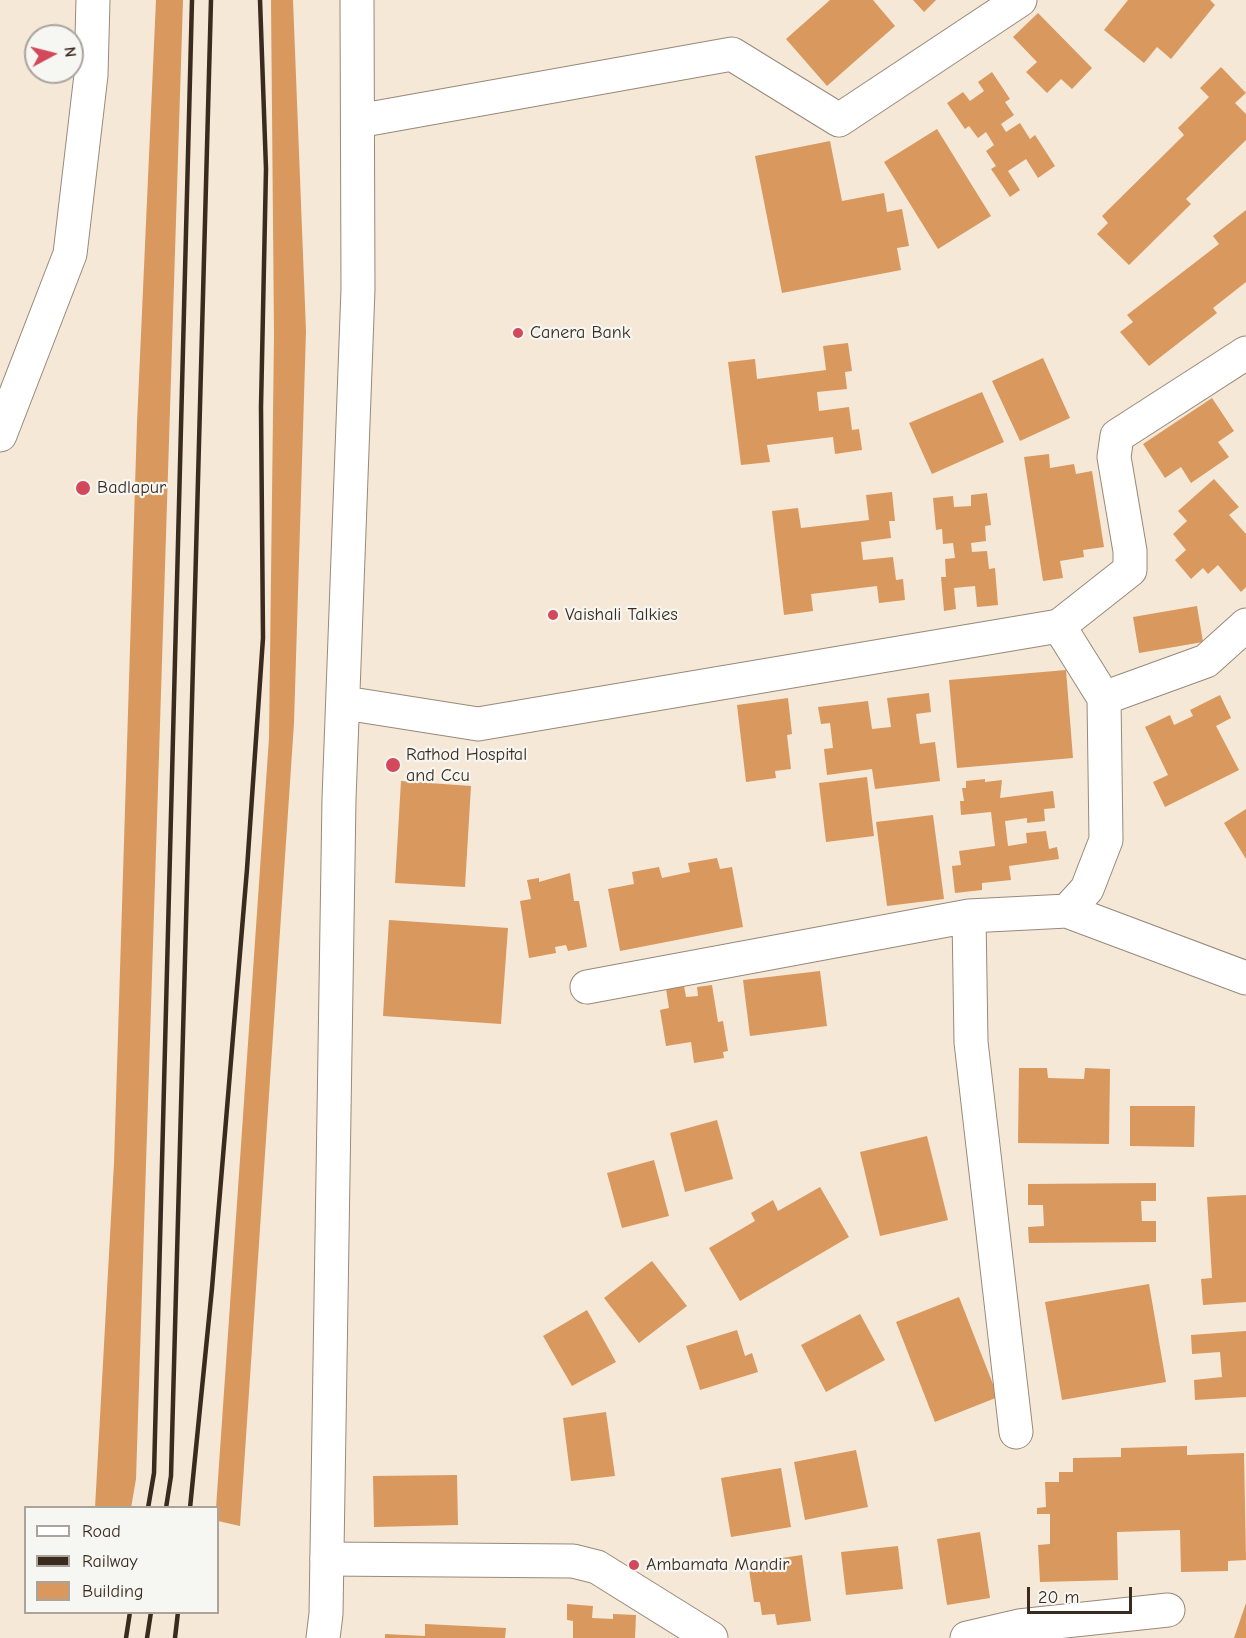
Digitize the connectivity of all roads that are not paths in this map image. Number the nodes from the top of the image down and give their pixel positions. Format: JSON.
{"nodes":[{"id":1,"x":93,"y":0,"type":"edge"},
{"id":2,"x":357,"y":0,"type":"edge"},
{"id":3,"x":1020,"y":0,"type":"edge"},
{"id":4,"x":358,"y":121,"type":"junction"},
{"id":5,"x":1246,"y":353,"type":"edge"},
{"id":6,"x":0,"y":435,"type":"edge"},
{"id":7,"x":1246,"y":625,"type":"edge"},
{"id":8,"x":1059,"y":626,"type":"junction"},
{"id":9,"x":1104,"y":698,"type":"junction"},
{"id":10,"x":345,"y":703,"type":"junction"},
{"id":11,"x":1067,"y":911,"type":"junction"},
{"id":12,"x":969,"y":916,"type":"junction"},
{"id":13,"x":1246,"y":978,"type":"edge"},
{"id":14,"x":587,"y":987,"type":"dead end"},
{"id":15,"x":1016,"y":1432,"type":"dead end"},
{"id":16,"x":327,"y":1559,"type":"junction"},
{"id":17,"x":1168,"y":1611,"type":"dead end"},
{"id":18,"x":323,"y":1638,"type":"edge"},
{"id":19,"x":711,"y":1638,"type":"edge"},
{"id":20,"x":967,"y":1638,"type":"edge"}],
"edges":[{"from":1,"to":6,"type":"street"},
{"from":2,"to":4,"type":"street"},
{"from":3,"to":4,"type":"street"},
{"from":4,"to":10,"type":"street"},
{"from":5,"to":8,"type":"street"},
{"from":7,"to":9,"type":"street"},
{"from":8,"to":9,"type":"street"},
{"from":8,"to":10,"type":"street"},
{"from":9,"to":11,"type":"street"},
{"from":10,"to":16,"type":"street"},
{"from":11,"to":12,"type":"street"},
{"from":11,"to":13,"type":"street"},
{"from":12,"to":14,"type":"street"},
{"from":12,"to":15,"type":"street"},
{"from":16,"to":18,"type":"street"},
{"from":16,"to":19,"type":"street"},
{"from":17,"to":20,"type":"street"}]}
